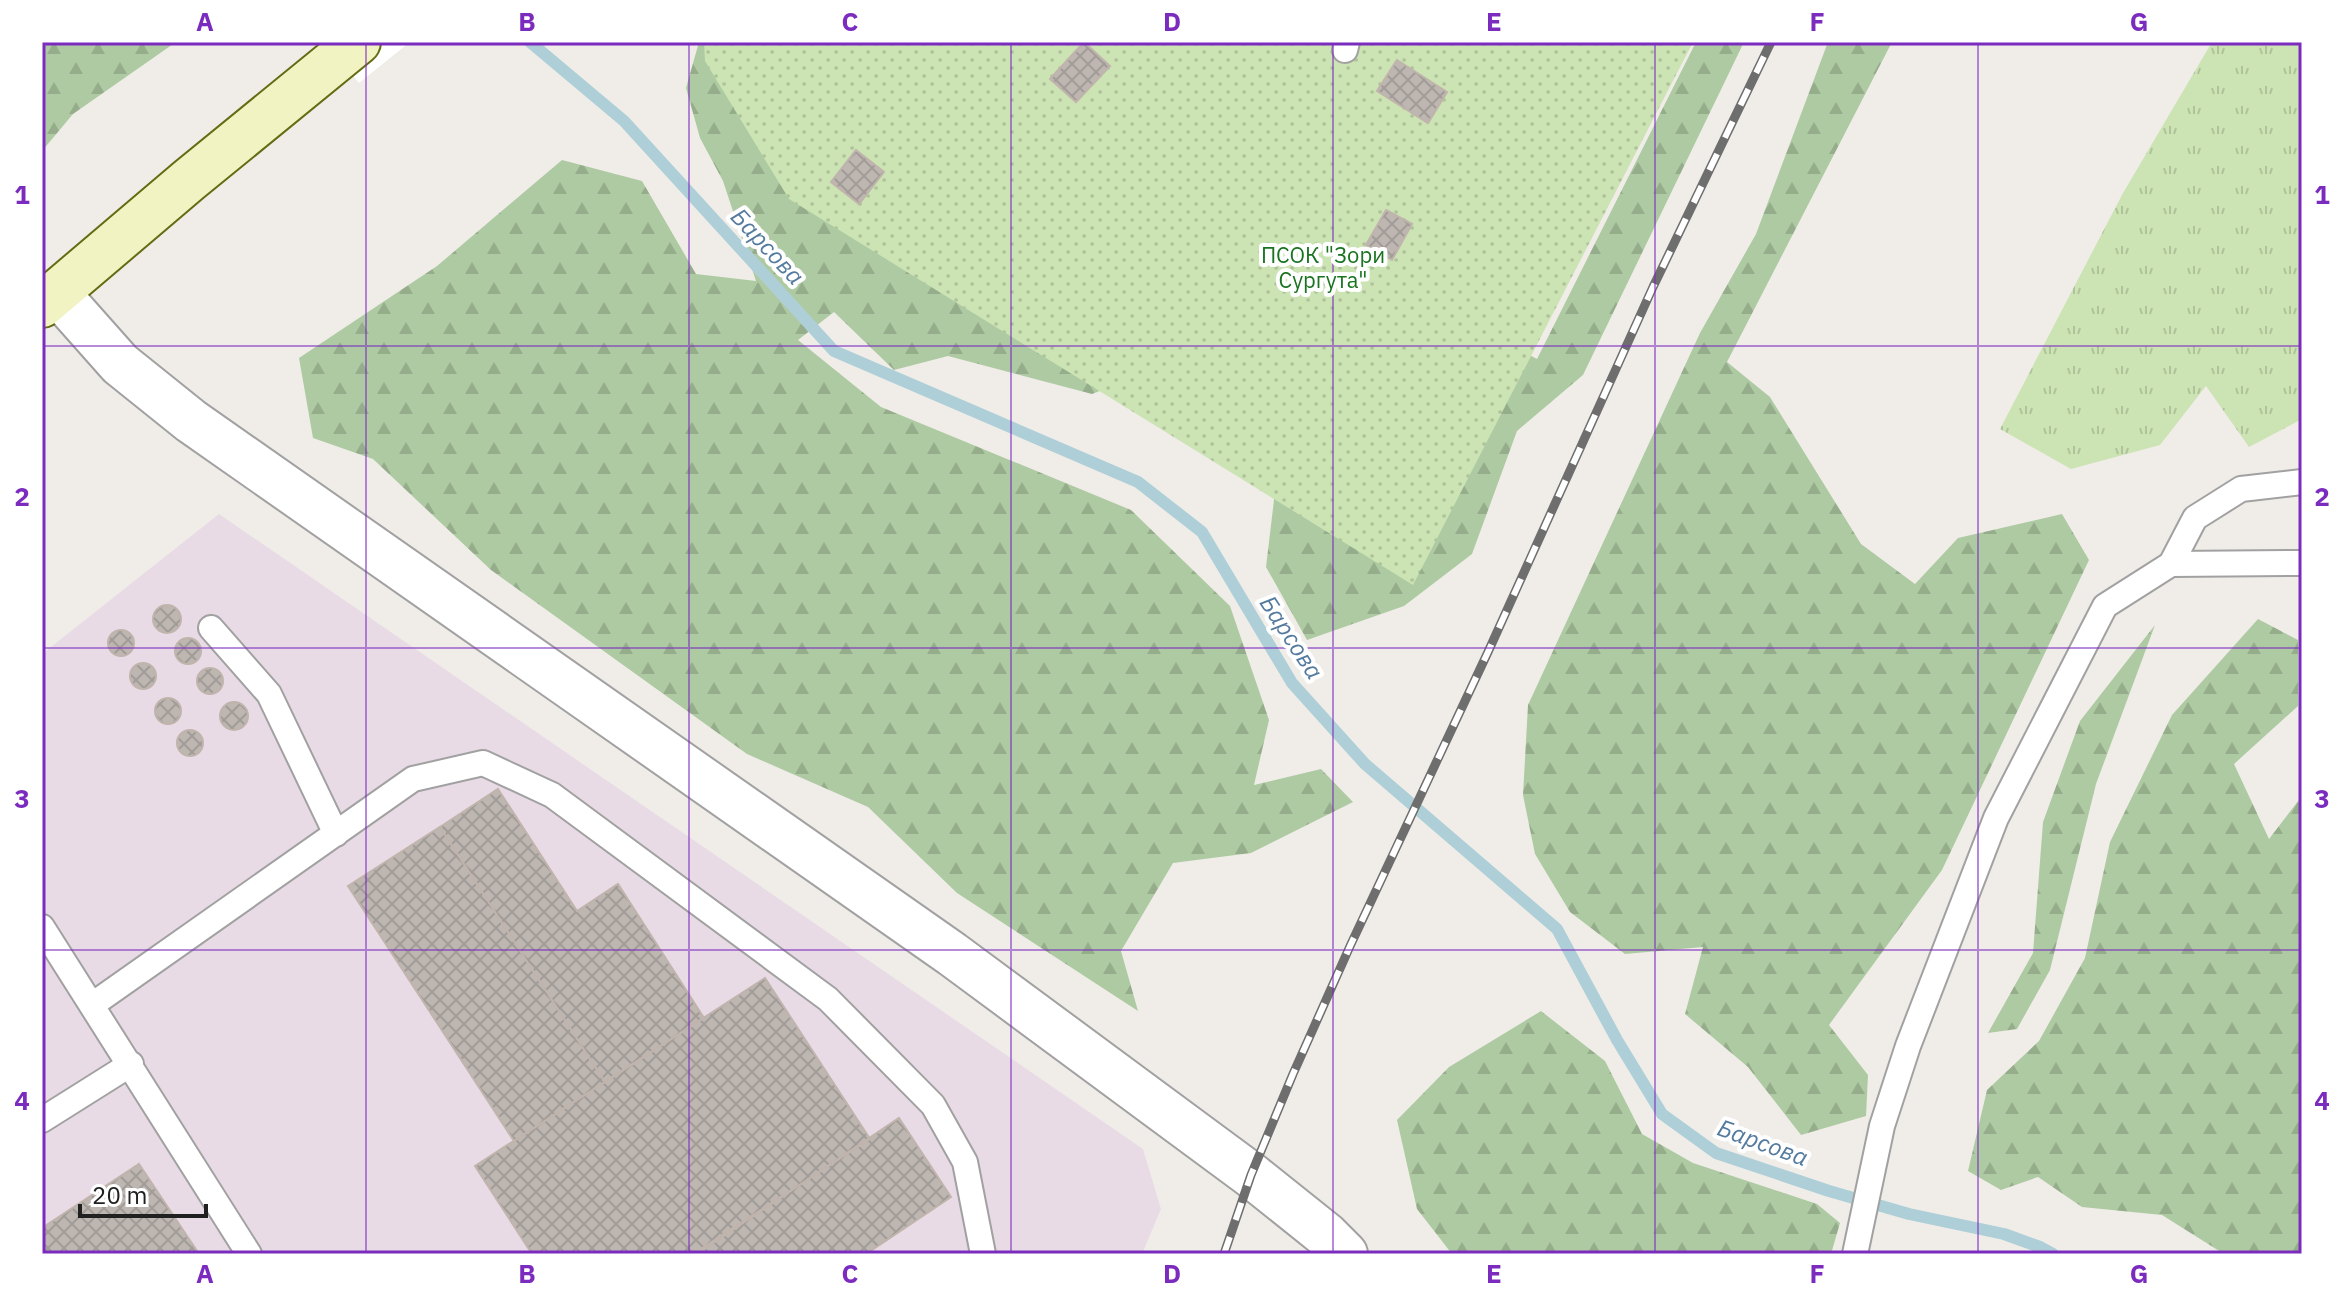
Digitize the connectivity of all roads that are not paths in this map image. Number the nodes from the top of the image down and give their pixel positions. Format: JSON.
{"nodes":[{"id":1,"x":348,"y":50,"type":"edge"},
{"id":2,"x":50,"y":299,"type":"edge"},
{"id":3,"x":2302,"y":482,"type":"edge"},
{"id":4,"x":2302,"y":563,"type":"edge"},
{"id":5,"x":2171,"y":564,"type":"junction"},
{"id":6,"x":211,"y":628,"type":"dead end"},
{"id":7,"x":336,"y":834,"type":"junction"},
{"id":8,"x":42,"y":927,"type":"edge"},
{"id":9,"x":92,"y":1005,"type":"junction"},
{"id":10,"x":131,"y":1064,"type":"junction"},
{"id":11,"x":42,"y":1120,"type":"edge"},
{"id":12,"x":249,"y":1254,"type":"edge"},
{"id":13,"x":983,"y":1254,"type":"edge"},
{"id":14,"x":1345,"y":1254,"type":"edge"},
{"id":15,"x":1855,"y":1254,"type":"edge"}],
"edges":[{"from":1,"to":2,"type":"main road"},
{"from":2,"to":14,"type":"street"},
{"from":3,"to":5,"type":"lane"},
{"from":4,"to":5,"type":"lane"},
{"from":5,"to":15,"type":"lane"},
{"from":6,"to":7,"type":"lane"},
{"from":7,"to":9,"type":"lane"},
{"from":7,"to":13,"type":"lane"},
{"from":8,"to":9,"type":"lane"},
{"from":9,"to":10,"type":"lane"},
{"from":10,"to":11,"type":"lane"},
{"from":10,"to":12,"type":"lane"}]}
